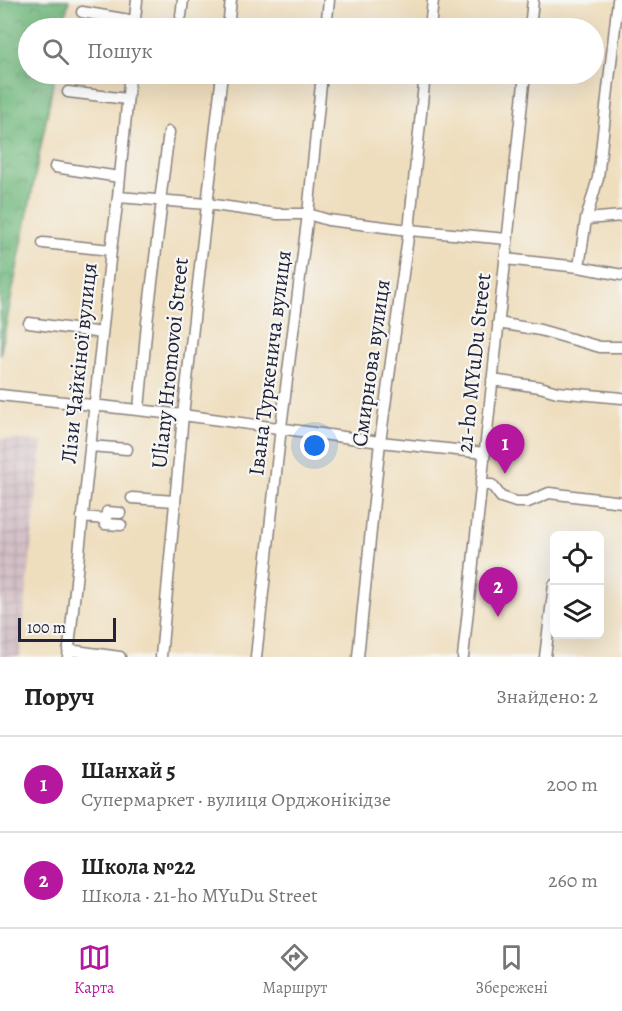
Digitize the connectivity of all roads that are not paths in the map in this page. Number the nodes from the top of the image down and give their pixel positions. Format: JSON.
{"nodes":[{"id":1,"x":137,"y":0,"type":"edge"},
{"id":2,"x":183,"y":0,"type":"edge"},
{"id":3,"x":231,"y":0,"type":"edge"},
{"id":4,"x":329,"y":0,"type":"edge"},
{"id":5,"x":433,"y":0,"type":"edge"},
{"id":6,"x":532,"y":0,"type":"edge"},
{"id":7,"x":618,"y":0,"type":"edge"},
{"id":8,"x":82,"y":12,"type":"dead end"},
{"id":9,"x":181,"y":16,"type":"dead end"},
{"id":10,"x":106,"y":18,"type":"edge"},
{"id":11,"x":136,"y":18,"type":"edge"},
{"id":12,"x":229,"y":18,"type":"edge"},
{"id":13,"x":327,"y":18,"type":"edge"},
{"id":14,"x":431,"y":18,"type":"edge"},
{"id":15,"x":531,"y":18,"type":"edge"},
{"id":16,"x":129,"y":84,"type":"edge"},
{"id":17,"x":221,"y":84,"type":"edge"},
{"id":18,"x":321,"y":84,"type":"edge"},
{"id":19,"x":424,"y":84,"type":"edge"},
{"id":20,"x":524,"y":84,"type":"edge"},
{"id":21,"x":68,"y":92,"type":"dead end"},
{"id":22,"x":127,"y":99,"type":"junction"},
{"id":23,"x":169,"y":132,"type":"dead end"},
{"id":24,"x":55,"y":167,"type":"dead end"},
{"id":25,"x":119,"y":177,"type":"junction"},
{"id":26,"x":118,"y":197,"type":"junction"},
{"id":27,"x":161,"y":201,"type":"junction"},
{"id":28,"x":207,"y":204,"type":"junction"},
{"id":29,"x":308,"y":214,"type":"junction"},
{"id":30,"x":622,"y":216,"type":"edge"},
{"id":31,"x":586,"y":219,"type":"junction"},
{"id":32,"x":409,"y":230,"type":"junction"},
{"id":33,"x":507,"y":239,"type":"junction"},
{"id":34,"x":43,"y":243,"type":"dead end"},
{"id":35,"x":111,"y":250,"type":"junction"},
{"id":36,"x":505,"y":259,"type":"junction"},
{"id":37,"x":579,"y":267,"type":"junction"},
{"id":38,"x":622,"y":275,"type":"edge"},
{"id":39,"x":29,"y":323,"type":"dead end"},
{"id":40,"x":498,"y":323,"type":"junction"},
{"id":41,"x":102,"y":333,"type":"junction"},
{"id":42,"x":622,"y":347,"type":"edge"},
{"id":43,"x":492,"y":380,"type":"junction"},
{"id":44,"x":0,"y":395,"type":"edge"},
{"id":45,"x":622,"y":398,"type":"edge"},
{"id":46,"x":94,"y":404,"type":"junction"},
{"id":47,"x":139,"y":410,"type":"junction"},
{"id":48,"x":183,"y":415,"type":"junction"},
{"id":49,"x":281,"y":428,"type":"junction"},
{"id":50,"x":380,"y":442,"type":"junction"},
{"id":51,"x":90,"y":446,"type":"junction"},
{"id":52,"x":127,"y":449,"type":"dead end"},
{"id":53,"x":485,"y":453,"type":"junction"},
{"id":54,"x":481,"y":485,"type":"junction"},
{"id":55,"x":132,"y":498,"type":"dead end"},
{"id":56,"x":175,"y":501,"type":"junction"},
{"id":57,"x":622,"y":502,"type":"edge"},
{"id":58,"x":120,"y":513,"type":"dead end"},
{"id":59,"x":82,"y":517,"type":"junction"},
{"id":60,"x":106,"y":519,"type":"junction"},
{"id":61,"x":121,"y":525,"type":"dead end"},
{"id":62,"x":550,"y":618,"type":"edge"},
{"id":63,"x":68,"y":653,"type":"edge"},
{"id":64,"x":120,"y":657,"type":"edge"},
{"id":65,"x":161,"y":657,"type":"edge"},
{"id":66,"x":256,"y":657,"type":"edge"},
{"id":67,"x":358,"y":657,"type":"edge"},
{"id":68,"x":463,"y":657,"type":"edge"},
{"id":69,"x":544,"y":657,"type":"edge"}],
"edges":[{"from":1,"to":11,"type":"street"},
{"from":2,"to":9,"type":"street"},
{"from":3,"to":12,"type":"street"},
{"from":4,"to":13,"type":"street"},
{"from":5,"to":14,"type":"street"},
{"from":6,"to":15,"type":"street"},
{"from":7,"to":31,"type":"street"},
{"from":8,"to":10,"type":"street"},
{"from":16,"to":22,"type":"street","name":"Лізи Чайкіної вулиця"},
{"from":17,"to":28,"type":"street","name":"Uliany Hromovoi Street"},
{"from":18,"to":29,"type":"street","name":"Івана Туркенича вулиця"},
{"from":19,"to":32,"type":"street","name":"Смирнова вулиця"},
{"from":20,"to":33,"type":"street","name":"21-ho MYuDu Street"},
{"from":21,"to":22,"type":"street"},
{"from":22,"to":25,"type":"street","name":"Лізи Чайкіної вулиця"},
{"from":23,"to":27,"type":"street"},
{"from":24,"to":25,"type":"street"},
{"from":25,"to":26,"type":"street","name":"Лізи Чайкіної вулиця"},
{"from":26,"to":27,"type":"street"},
{"from":26,"to":35,"type":"street","name":"Лізи Чайкіної вулиця"},
{"from":27,"to":28,"type":"street"},
{"from":27,"to":47,"type":"street"},
{"from":28,"to":29,"type":"street"},
{"from":28,"to":48,"type":"street","name":"Uliany Hromovoi Street"},
{"from":29,"to":32,"type":"street"},
{"from":29,"to":49,"type":"street","name":"Івана Туркенича вулиця"},
{"from":30,"to":31,"type":"street"},
{"from":31,"to":37,"type":"street"},
{"from":32,"to":33,"type":"street"},
{"from":32,"to":50,"type":"street","name":"Смирнова вулиця"},
{"from":33,"to":36,"type":"street","name":"21-ho MYuDu Street"},
{"from":34,"to":35,"type":"street"},
{"from":35,"to":41,"type":"street","name":"Лізи Чайкіної вулиця"},
{"from":36,"to":37,"type":"street"},
{"from":36,"to":40,"type":"street","name":"21-ho MYuDu Street"},
{"from":37,"to":38,"type":"street"},
{"from":39,"to":41,"type":"street"},
{"from":40,"to":42,"type":"street"},
{"from":40,"to":43,"type":"street","name":"21-ho MYuDu Street"},
{"from":41,"to":46,"type":"street","name":"Лізи Чайкіної вулиця"},
{"from":43,"to":45,"type":"street"},
{"from":43,"to":53,"type":"street","name":"21-ho MYuDu Street"},
{"from":44,"to":46,"type":"street"},
{"from":46,"to":47,"type":"street"},
{"from":46,"to":51,"type":"street","name":"Лізи Чайкіної вулиця"},
{"from":47,"to":48,"type":"street"},
{"from":48,"to":49,"type":"street"},
{"from":48,"to":56,"type":"street","name":"Uliany Hromovoi Street"},
{"from":49,"to":50,"type":"street"},
{"from":49,"to":66,"type":"street","name":"Івана Туркенича вулиця"},
{"from":50,"to":53,"type":"street"},
{"from":50,"to":67,"type":"street","name":"Смирнова вулиця"},
{"from":51,"to":52,"type":"street"},
{"from":51,"to":59,"type":"street","name":"Лізи Чайкіної вулиця"},
{"from":53,"to":54,"type":"street","name":"21-ho MYuDu Street"},
{"from":54,"to":57,"type":"street"},
{"from":54,"to":68,"type":"street","name":"21-ho MYuDu Street"},
{"from":55,"to":56,"type":"street"},
{"from":56,"to":65,"type":"street","name":"Uliany Hromovoi Street"},
{"from":58,"to":60,"type":"street"},
{"from":59,"to":60,"type":"street"},
{"from":59,"to":63,"type":"street","name":"Лізи Чайкіної вулиця"},
{"from":60,"to":61,"type":"street"},
{"from":62,"to":69,"type":"street"},
{"from":63,"to":64,"type":"street"}]}
